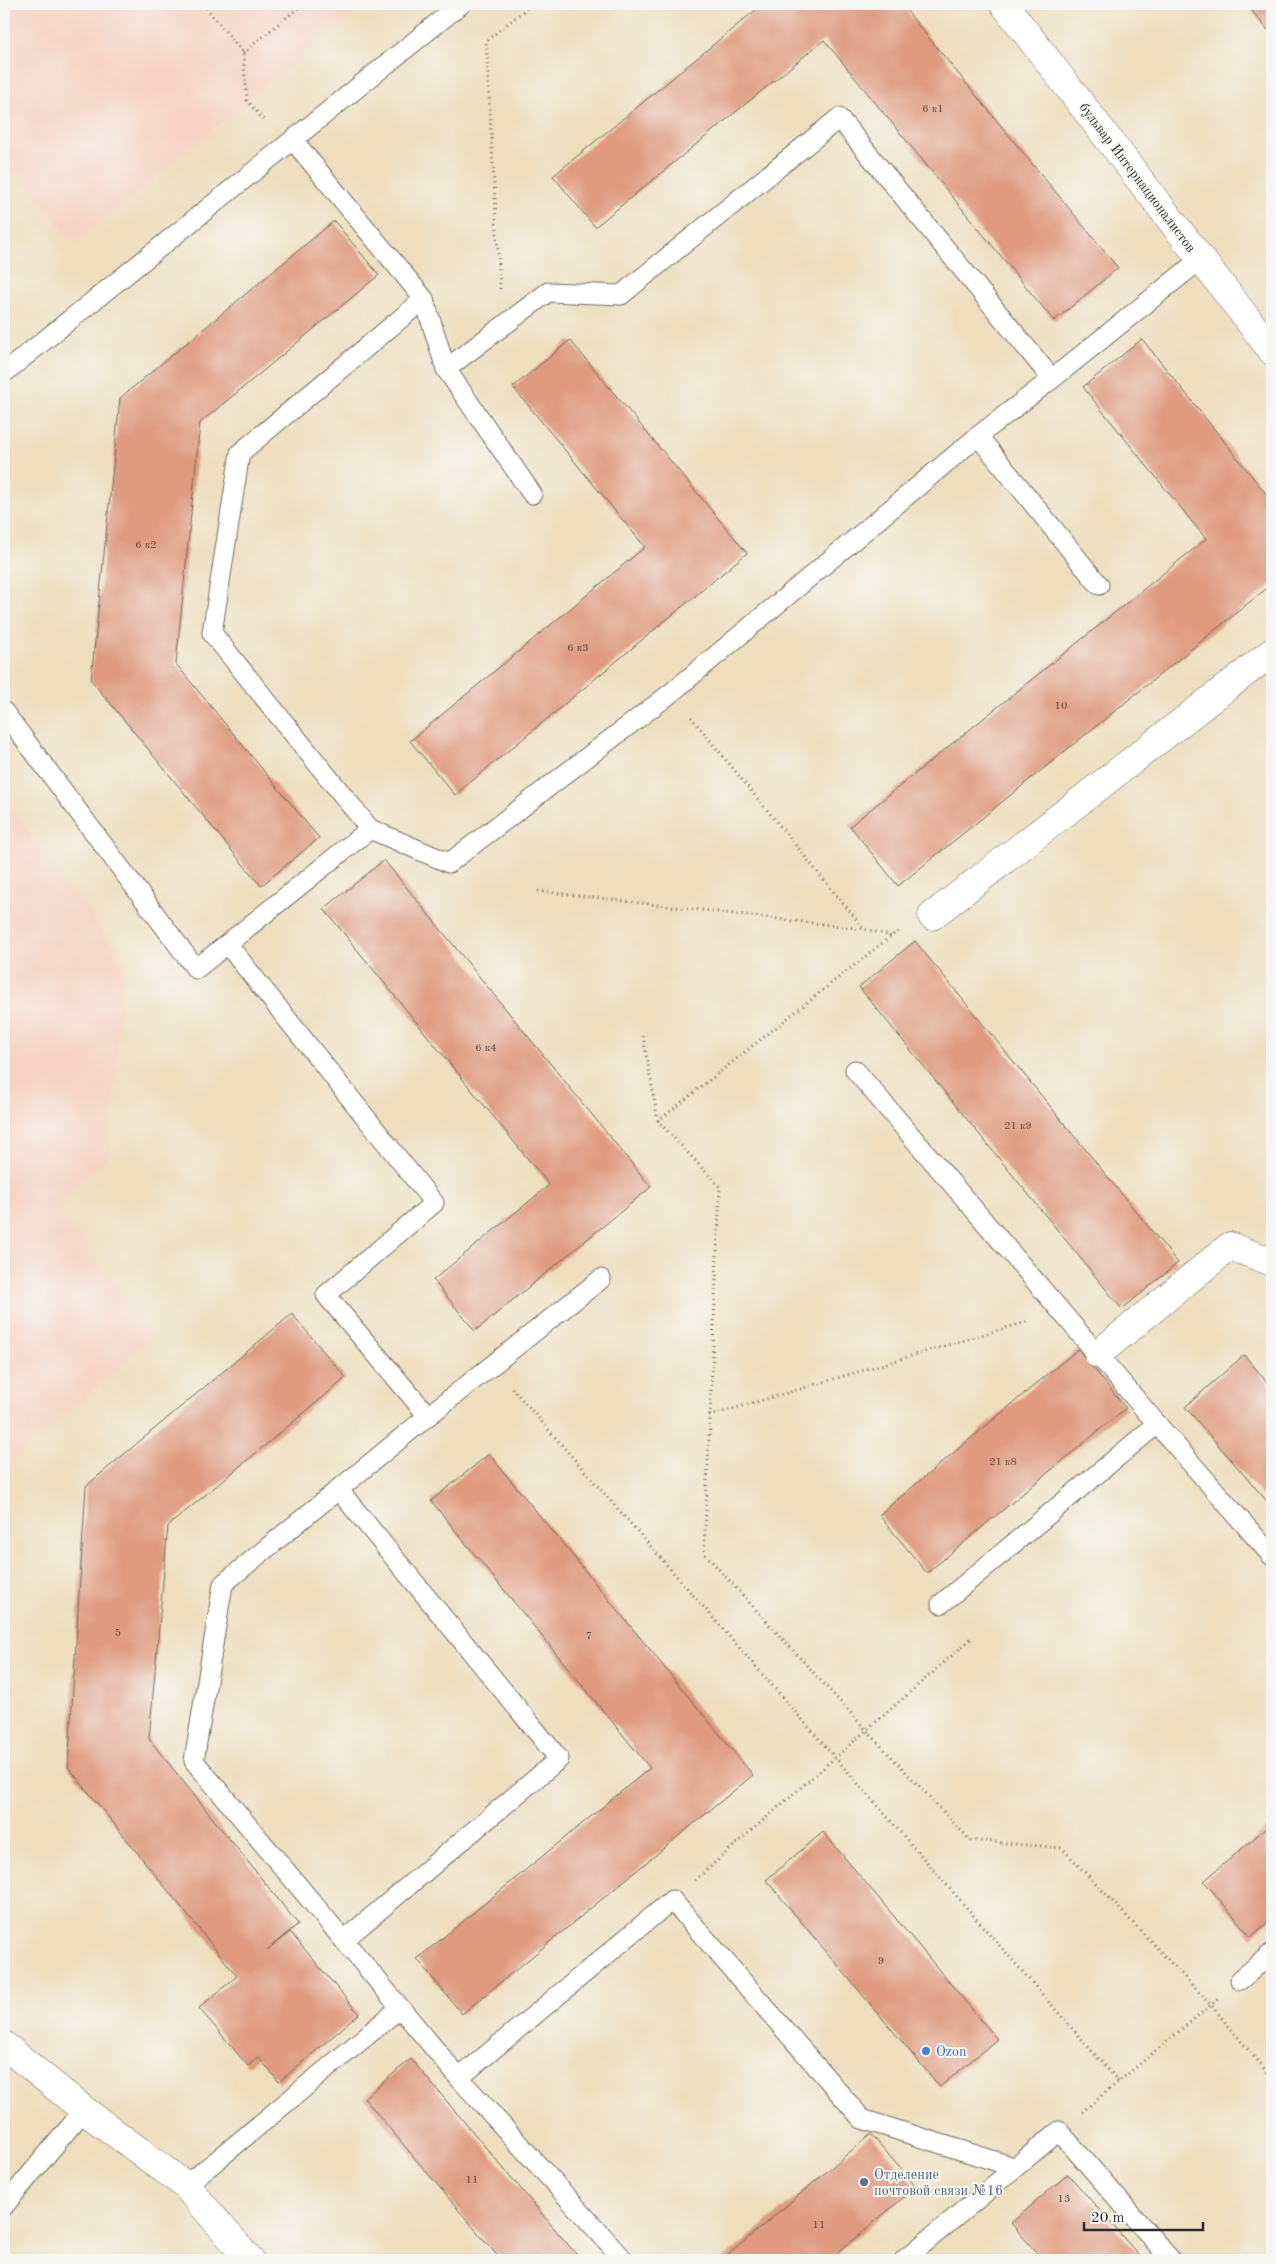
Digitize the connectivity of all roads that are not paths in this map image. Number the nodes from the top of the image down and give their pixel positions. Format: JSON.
{"nodes":[{"id":1,"x":461,"y":4,"type":"edge"},
{"id":2,"x":1004,"y":4,"type":"edge"},
{"id":3,"x":293,"y":140,"type":"junction"},
{"id":4,"x":1201,"y":259,"type":"junction"},
{"id":5,"x":424,"y":299,"type":"junction"},
{"id":6,"x":1272,"y":351,"type":"edge"},
{"id":7,"x":446,"y":369,"type":"junction"},
{"id":8,"x":4,"y":373,"type":"edge"},
{"id":9,"x":1052,"y":380,"type":"junction"},
{"id":10,"x":978,"y":436,"type":"junction"},
{"id":11,"x":532,"y":494,"type":"dead end"},
{"id":12,"x":1100,"y":585,"type":"dead end"},
{"id":13,"x":1272,"y":652,"type":"edge"},
{"id":14,"x":4,"y":712,"type":"edge"},
{"id":15,"x":370,"y":829,"type":"junction"},
{"id":16,"x":932,"y":916,"type":"road end"},
{"id":17,"x":228,"y":944,"type":"junction"},
{"id":18,"x":855,"y":1070,"type":"dead end"},
{"id":19,"x":1272,"y":1262,"type":"edge"},
{"id":20,"x":601,"y":1278,"type":"dead end"},
{"id":21,"x":1098,"y":1354,"type":"junction"},
{"id":22,"x":428,"y":1416,"type":"junction"},
{"id":23,"x":1157,"y":1424,"type":"junction"},
{"id":24,"x":338,"y":1489,"type":"junction"},
{"id":25,"x":1272,"y":1556,"type":"edge"},
{"id":26,"x":941,"y":1604,"type":"dead end"},
{"id":27,"x":344,"y":1940,"type":"junction"},
{"id":28,"x":1272,"y":1953,"type":"edge"},
{"id":29,"x":1240,"y":1980,"type":"road end"},
{"id":30,"x":400,"y":2008,"type":"junction"},
{"id":31,"x":4,"y":2045,"type":"edge"},
{"id":32,"x":459,"y":2078,"type":"junction"},
{"id":33,"x":84,"y":2110,"type":"junction"},
{"id":34,"x":1014,"y":2167,"type":"junction"},
{"id":35,"x":185,"y":2185,"type":"junction"},
{"id":36,"x":4,"y":2206,"type":"edge"},
{"id":37,"x":250,"y":2260,"type":"edge"},
{"id":38,"x":624,"y":2260,"type":"edge"},
{"id":39,"x":904,"y":2260,"type":"edge"},
{"id":40,"x":1171,"y":2260,"type":"edge"}],
"edges":[{"from":1,"to":3,"type":"lane"},
{"from":2,"to":4,"type":"street","name":"бульвар Интернационалистов"},
{"from":3,"to":5,"type":"lane"},
{"from":3,"to":8,"type":"lane"},
{"from":4,"to":6,"type":"street","name":"бульвар Интернационалистов"},
{"from":4,"to":9,"type":"lane"},
{"from":5,"to":7,"type":"lane"},
{"from":5,"to":15,"type":"lane"},
{"from":7,"to":9,"type":"lane"},
{"from":7,"to":11,"type":"lane"},
{"from":9,"to":10,"type":"lane"},
{"from":10,"to":12,"type":"lane"},
{"from":10,"to":15,"type":"lane"},
{"from":13,"to":16,"type":"street"},
{"from":14,"to":17,"type":"lane"},
{"from":15,"to":17,"type":"lane"},
{"from":17,"to":22,"type":"lane"},
{"from":18,"to":21,"type":"lane"},
{"from":19,"to":21,"type":"street"},
{"from":20,"to":22,"type":"lane"},
{"from":21,"to":23,"type":"lane"},
{"from":22,"to":24,"type":"lane"},
{"from":23,"to":25,"type":"lane"},
{"from":23,"to":26,"type":"lane"},
{"from":24,"to":27,"type":"lane"},
{"from":24,"to":27,"type":"lane"},
{"from":27,"to":30,"type":"lane"},
{"from":28,"to":29,"type":"lane"},
{"from":30,"to":32,"type":"lane"},
{"from":30,"to":35,"type":"lane"},
{"from":31,"to":33,"type":"street"},
{"from":32,"to":34,"type":"lane"},
{"from":32,"to":38,"type":"lane"},
{"from":33,"to":35,"type":"street"},
{"from":33,"to":36,"type":"lane"},
{"from":34,"to":39,"type":"lane"},
{"from":34,"to":40,"type":"lane"},
{"from":35,"to":37,"type":"street"}]}
